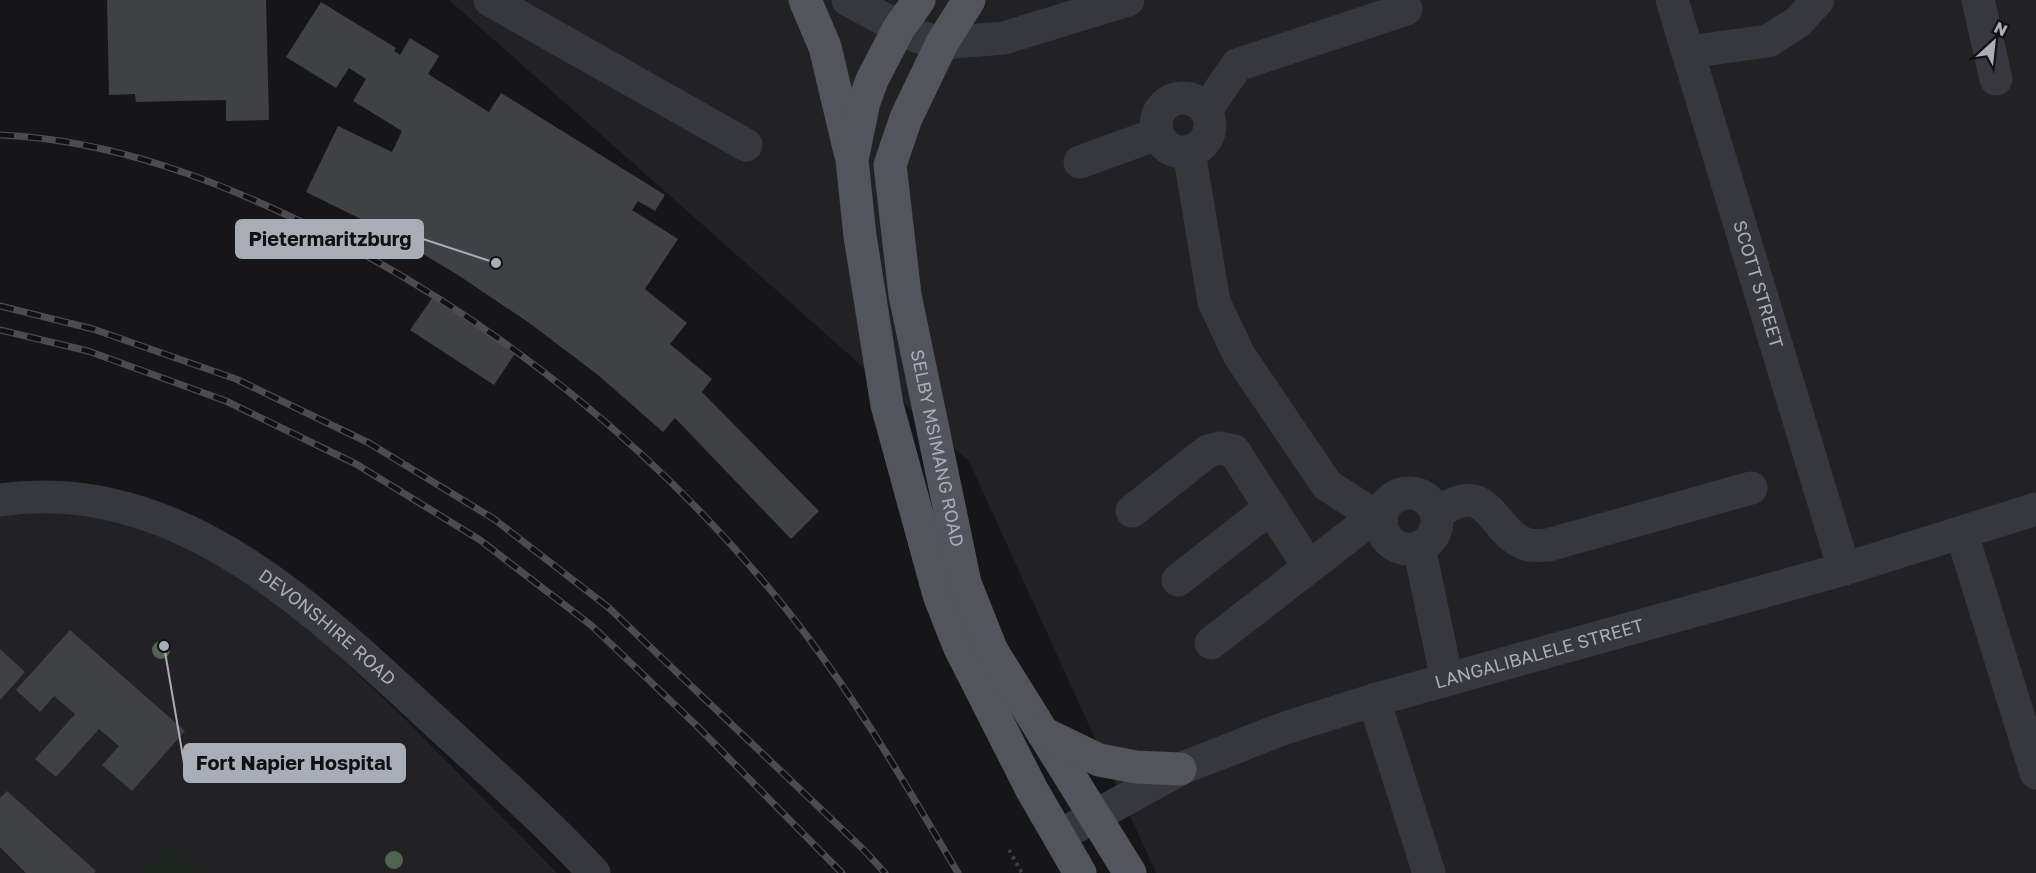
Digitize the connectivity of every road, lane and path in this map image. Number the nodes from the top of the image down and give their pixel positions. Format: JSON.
{"nodes":[{"id":1,"x":492,"y":0,"type":"edge"},
{"id":2,"x":805,"y":0,"type":"edge"},
{"id":3,"x":848,"y":0,"type":"edge"},
{"id":4,"x":919,"y":0,"type":"edge"},
{"id":5,"x":969,"y":0,"type":"edge"},
{"id":6,"x":1128,"y":0,"type":"edge"},
{"id":7,"x":1672,"y":0,"type":"edge"},
{"id":8,"x":1818,"y":0,"type":"edge"},
{"id":9,"x":1978,"y":0,"type":"edge"},
{"id":10,"x":1406,"y":9,"type":"dead end"},
{"id":11,"x":899,"y":28,"type":"junction"},
{"id":12,"x":942,"y":43,"type":"junction"},
{"id":13,"x":1688,"y":52,"type":"junction"},
{"id":14,"x":1996,"y":79,"type":"dead end"},
{"id":15,"x":1206,"y":110,"type":"junction"},
{"id":16,"x":1157,"y":134,"type":"junction"},
{"id":17,"x":746,"y":145,"type":"dead end"},
{"id":18,"x":1189,"y":152,"type":"junction"},
{"id":19,"x":852,"y":159,"type":"junction"},
{"id":20,"x":1080,"y":162,"type":"dead end"},
{"id":21,"x":1751,"y":488,"type":"dead end"},
{"id":22,"x":0,"y":500,"type":"edge"},
{"id":23,"x":1270,"y":508,"type":"junction"},
{"id":24,"x":2036,"y":509,"type":"edge"},
{"id":25,"x":1132,"y":511,"type":"dead end"},
{"id":26,"x":1437,"y":514,"type":"junction"},
{"id":27,"x":1378,"y":518,"type":"junction"},
{"id":28,"x":1962,"y":534,"type":"junction"},
{"id":29,"x":1419,"y":547,"type":"junction"},
{"id":30,"x":1309,"y":567,"type":"junction"},
{"id":31,"x":1844,"y":570,"type":"junction"},
{"id":32,"x":1178,"y":580,"type":"dead end"},
{"id":33,"x":1211,"y":643,"type":"dead end"},
{"id":34,"x":1447,"y":680,"type":"junction"},
{"id":35,"x":1374,"y":700,"type":"junction"},
{"id":36,"x":1043,"y":733,"type":"junction"},
{"id":37,"x":1180,"y":769,"type":"junction"},
{"id":38,"x":2036,"y":773,"type":"edge"},
{"id":39,"x":1094,"y":815,"type":"junction"},
{"id":40,"x":1059,"y":836,"type":"junction"},
{"id":41,"x":1009,"y":850,"type":"dead end"},
{"id":42,"x":594,"y":873,"type":"edge"},
{"id":43,"x":1022,"y":873,"type":"edge"},
{"id":44,"x":1080,"y":873,"type":"edge"},
{"id":45,"x":1130,"y":873,"type":"edge"},
{"id":46,"x":1429,"y":873,"type":"edge"}],
"edges":[{"from":1,"to":17,"type":"street"},
{"from":2,"to":19,"type":"main road"},
{"from":3,"to":11,"type":"street"},
{"from":4,"to":11,"type":"main road","name":"SELBY MSIMANG ROAD"},
{"from":5,"to":12,"type":"main road","name":"SELBY MSIMANG ROAD"},
{"from":6,"to":12,"type":"street"},
{"from":7,"to":13,"type":"street","name":"SCOTT STREET"},
{"from":8,"to":13,"type":"street"},
{"from":9,"to":14,"type":"street"},
{"from":10,"to":15,"type":"street"},
{"from":11,"to":12,"type":"street"},
{"from":11,"to":19,"type":"main road","name":"SELBY MSIMANG ROAD"},
{"from":12,"to":36,"type":"main road","name":"SELBY MSIMANG ROAD"},
{"from":13,"to":31,"type":"street","name":"SCOTT STREET"},
{"from":15,"to":16,"type":"street"},
{"from":15,"to":18,"type":"street"},
{"from":16,"to":18,"type":"street"},
{"from":16,"to":20,"type":"street"},
{"from":18,"to":27,"type":"street"},
{"from":19,"to":40,"type":"main road","name":"SELBY MSIMANG ROAD"},
{"from":21,"to":26,"type":"street"},
{"from":22,"to":42,"type":"street","name":"DEVONSHIRE ROAD"},
{"from":23,"to":25,"type":"street"},
{"from":23,"to":30,"type":"street"},
{"from":23,"to":32,"type":"street"},
{"from":24,"to":28,"type":"street","name":"LANGALIBALELE STREET"},
{"from":26,"to":27,"type":"street"},
{"from":26,"to":29,"type":"street"},
{"from":27,"to":29,"type":"street"},
{"from":27,"to":30,"type":"street"},
{"from":28,"to":31,"type":"street","name":"LANGALIBALELE STREET"},
{"from":28,"to":38,"type":"street"},
{"from":29,"to":34,"type":"street"},
{"from":30,"to":33,"type":"street"},
{"from":31,"to":34,"type":"street","name":"LANGALIBALELE STREET"},
{"from":34,"to":35,"type":"street","name":"LANGALIBALELE STREET"},
{"from":35,"to":37,"type":"street","name":"LANGALIBALELE STREET"},
{"from":35,"to":46,"type":"street"},
{"from":36,"to":37,"type":"main road"},
{"from":36,"to":39,"type":"main road","name":"SELBY MSIMANG ROAD"},
{"from":37,"to":39,"type":"street","name":"LANGALIBALELE STREET"},
{"from":39,"to":40,"type":"street","name":"LANGALIBALELE STREET"},
{"from":39,"to":45,"type":"main road","name":"SELBY MSIMANG ROAD"},
{"from":40,"to":44,"type":"main road","name":"SELBY MSIMANG ROAD"},
{"from":41,"to":43,"type":"path"}]}
